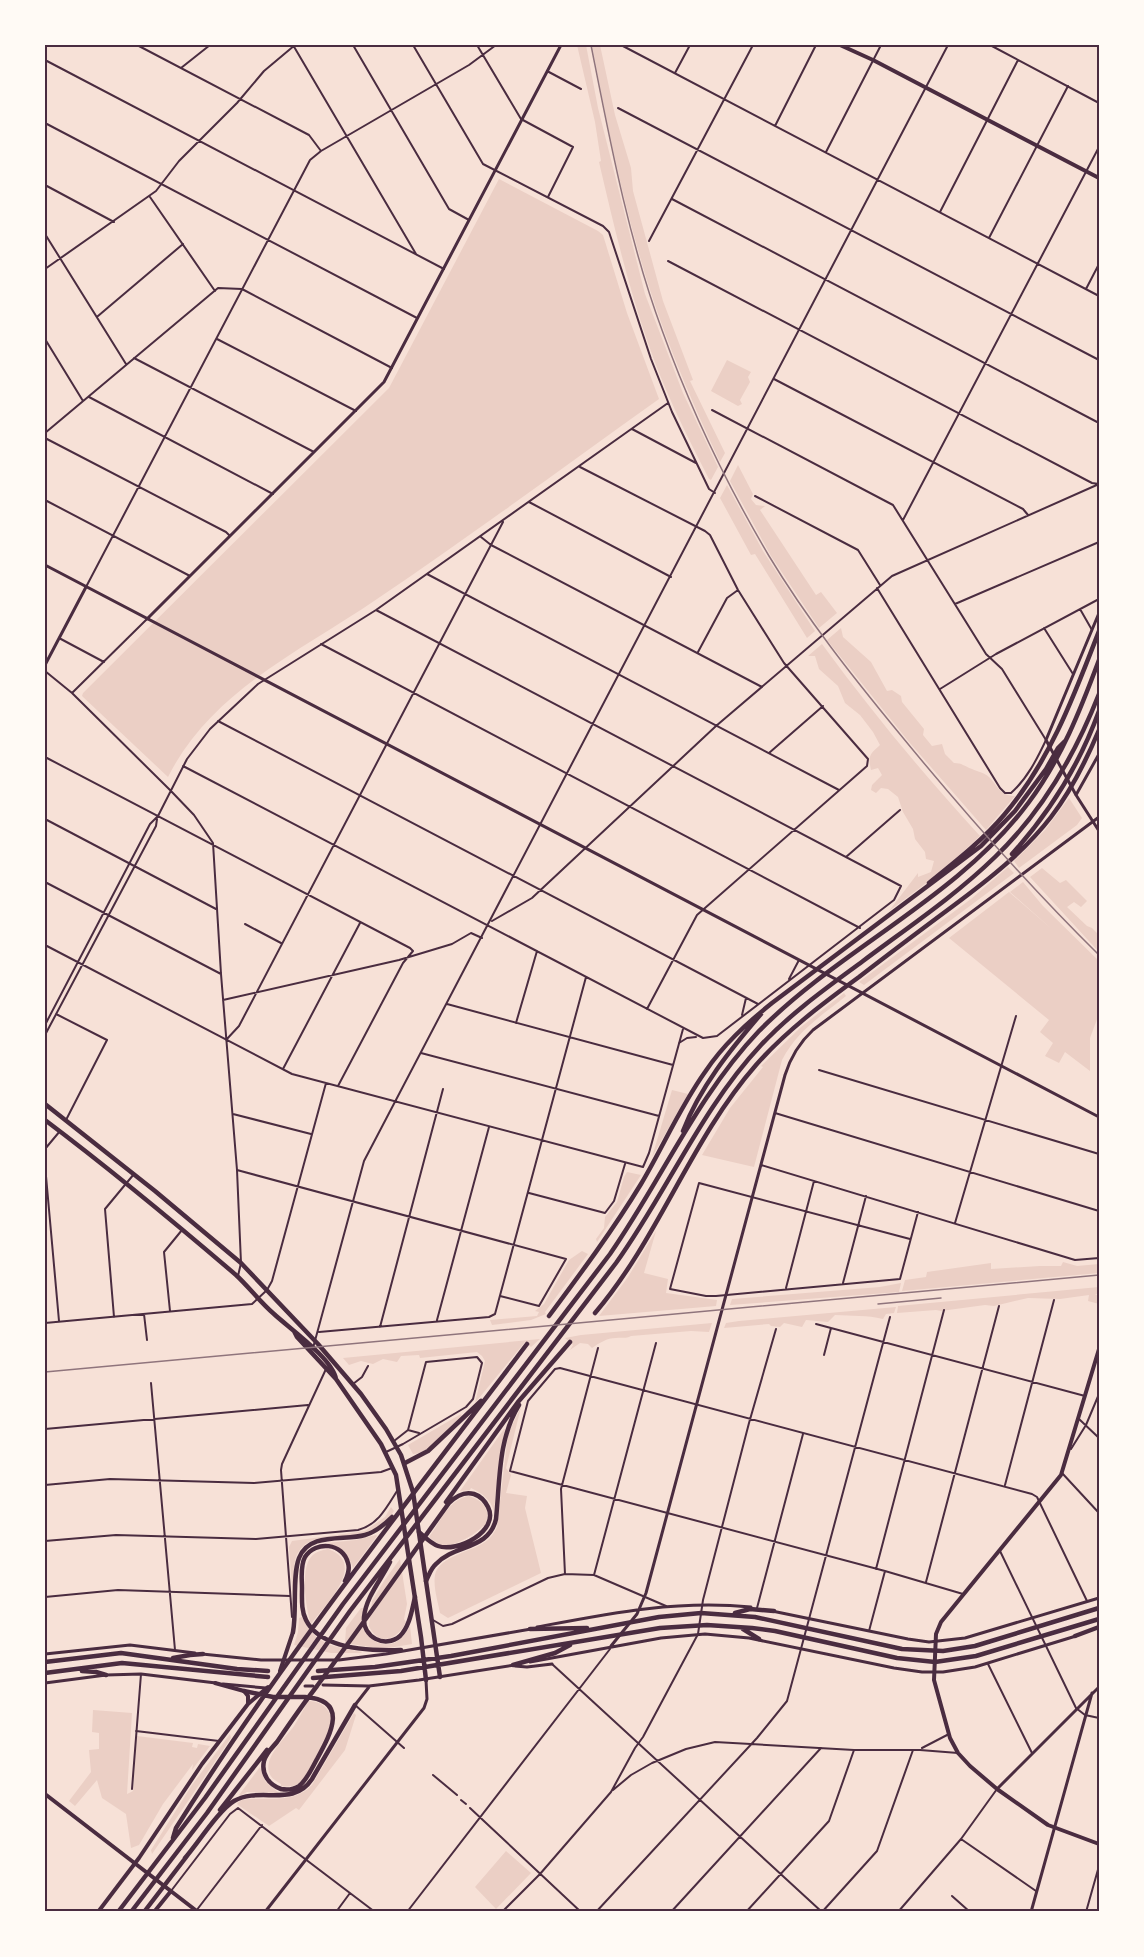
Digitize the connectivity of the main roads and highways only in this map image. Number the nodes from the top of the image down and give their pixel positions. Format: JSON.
{"nodes":[{"id":1,"x":840,"y":45,"type":"edge"},
{"id":2,"x":1099,"y":178,"type":"edge"},
{"id":3,"x":1099,"y":631,"type":"edge"},
{"id":4,"x":1099,"y":660,"type":"edge"},
{"id":5,"x":1099,"y":694,"type":"edge"},
{"id":6,"x":1099,"y":711,"type":"edge"},
{"id":7,"x":1099,"y":730,"type":"edge"},
{"id":8,"x":1008,"y":819,"type":"junction"},
{"id":9,"x":1026,"y":842,"type":"junction"},
{"id":10,"x":769,"y":1006,"type":"junction"},
{"id":11,"x":1099,"y":1040,"type":"edge"},
{"id":12,"x":1099,"y":1056,"type":"edge"},
{"id":13,"x":45,"y":1104,"type":"edge"},
{"id":14,"x":45,"y":1120,"type":"edge"},
{"id":15,"x":678,"y":1144,"type":"junction"},
{"id":16,"x":595,"y":1313,"type":"dead end"},
{"id":17,"x":549,"y":1316,"type":"dead end"},
{"id":18,"x":294,"y":1331,"type":"junction"},
{"id":19,"x":570,"y":1342,"type":"dead end"},
{"id":20,"x":528,"y":1344,"type":"dead end"},
{"id":21,"x":1099,"y":1349,"type":"edge"},
{"id":22,"x":336,"y":1379,"type":"junction"},
{"id":23,"x":495,"y":1386,"type":"junction"},
{"id":24,"x":532,"y":1387,"type":"junction"},
{"id":25,"x":405,"y":1463,"type":"junction"},
{"id":26,"x":393,"y":1468,"type":"junction"},
{"id":27,"x":393,"y":1518,"type":"junction"},
{"id":28,"x":429,"y":1529,"type":"junction"},
{"id":29,"x":419,"y":1532,"type":"junction"},
{"id":30,"x":397,"y":1550,"type":"junction"},
{"id":31,"x":426,"y":1581,"type":"junction"},
{"id":32,"x":415,"y":1597,"type":"junction"},
{"id":33,"x":333,"y":1600,"type":"junction"},
{"id":34,"x":1099,"y":1608,"type":"edge"},
{"id":35,"x":774,"y":1611,"type":"road end"},
{"id":36,"x":731,"y":1614,"type":"junction"},
{"id":37,"x":1099,"y":1618,"type":"edge"},
{"id":38,"x":735,"y":1626,"type":"junction"},
{"id":39,"x":602,"y":1627,"type":"junction"},
{"id":40,"x":1099,"y":1628,"type":"edge"},
{"id":41,"x":530,"y":1629,"type":"road end"},
{"id":42,"x":293,"y":1632,"type":"joint"},
{"id":43,"x":1075,"y":1636,"type":"road end"},
{"id":44,"x":759,"y":1640,"type":"road end"},
{"id":45,"x":577,"y":1642,"type":"junction"},
{"id":46,"x":401,"y":1650,"type":"road end"},
{"id":47,"x":935,"y":1652,"type":"junction"},
{"id":48,"x":203,"y":1654,"type":"road end"},
{"id":49,"x":168,"y":1659,"type":"junction"},
{"id":50,"x":45,"y":1662,"type":"edge"},
{"id":51,"x":935,"y":1662,"type":"junction"},
{"id":52,"x":513,"y":1665,"type":"road end"},
{"id":53,"x":70,"y":1671,"type":"junction"},
{"id":54,"x":318,"y":1671,"type":"dead end"},
{"id":55,"x":45,"y":1673,"type":"edge"},
{"id":56,"x":106,"y":1675,"type":"road end"},
{"id":57,"x":439,"y":1675,"type":"road end"},
{"id":58,"x":426,"y":1677,"type":"road end"},
{"id":59,"x":313,"y":1678,"type":"dead end"},
{"id":60,"x":215,"y":1683,"type":"road end"},
{"id":61,"x":244,"y":1691,"type":"junction"},
{"id":62,"x":261,"y":1695,"type":"junction"},
{"id":63,"x":248,"y":1704,"type":"junction"},
{"id":64,"x":355,"y":1705,"type":"road end"},
{"id":65,"x":284,"y":1730,"type":"junction"},
{"id":66,"x":45,"y":1794,"type":"edge"},
{"id":67,"x":171,"y":1843,"type":"junction"},
{"id":68,"x":1099,"y":1844,"type":"edge"},
{"id":69,"x":185,"y":1858,"type":"junction"},
{"id":70,"x":135,"y":1863,"type":"junction"},
{"id":71,"x":171,"y":1891,"type":"junction"},
{"id":72,"x":197,"y":1911,"type":"edge"},
{"id":73,"x":98,"y":1912,"type":"edge"},
{"id":74,"x":118,"y":1912,"type":"edge"},
{"id":75,"x":131,"y":1912,"type":"edge"},
{"id":76,"x":144,"y":1912,"type":"edge"},
{"id":77,"x":154,"y":1912,"type":"edge"}],
"edges":[{"from":1,"to":2,"type":"main road"},
{"from":3,"to":8,"type":"main road"},
{"from":4,"to":8,"type":"main road"},
{"from":5,"to":30,"type":"main road"},
{"from":6,"to":9,"type":"main road"},
{"from":7,"to":9,"type":"main road"},
{"from":8,"to":10,"type":"main road"},
{"from":8,"to":15,"type":"main road"},
{"from":9,"to":16,"type":"main road"},
{"from":10,"to":15,"type":"main road"},
{"from":10,"to":17,"type":"main road"},
{"from":11,"to":12,"type":"main road"},
{"from":13,"to":25,"type":"main road"},
{"from":14,"to":18,"type":"main road"},
{"from":15,"to":67,"type":"main road"},
{"from":18,"to":22,"type":"main road"},
{"from":18,"to":22,"type":"main road"},
{"from":19,"to":24,"type":"main road"},
{"from":20,"to":23,"type":"main road"},
{"from":21,"to":47,"type":"main road"},
{"from":22,"to":26,"type":"main road"},
{"from":23,"to":25,"type":"main road"},
{"from":23,"to":27,"type":"main road"},
{"from":24,"to":28,"type":"main road"},
{"from":24,"to":31,"type":"main road"},
{"from":25,"to":26,"type":"main road"},
{"from":25,"to":29,"type":"main road"},
{"from":26,"to":32,"type":"main road"},
{"from":27,"to":33,"type":"main road"},
{"from":27,"to":42,"type":"main road"},
{"from":28,"to":29,"type":"main road"},
{"from":28,"to":65,"type":"main road"},
{"from":29,"to":31,"type":"main road"},
{"from":30,"to":32,"type":"main road"},
{"from":30,"to":75,"type":"main road"},
{"from":31,"to":57,"type":"main road"},
{"from":32,"to":58,"type":"main road"},
{"from":33,"to":46,"type":"main road"},
{"from":33,"to":67,"type":"main road"},
{"from":34,"to":47,"type":"main road"},
{"from":35,"to":36,"type":"main road"},
{"from":36,"to":39,"type":"main road"},
{"from":36,"to":47,"type":"main road"},
{"from":37,"to":51,"type":"main road"},
{"from":38,"to":44,"type":"main road"},
{"from":38,"to":45,"type":"main road"},
{"from":38,"to":51,"type":"main road"},
{"from":39,"to":41,"type":"main road"},
{"from":39,"to":54,"type":"main road"},
{"from":40,"to":43,"type":"main road"},
{"from":42,"to":62,"type":"main road"},
{"from":45,"to":52,"type":"main road"},
{"from":45,"to":59,"type":"main road"},
{"from":47,"to":51,"type":"main road"},
{"from":48,"to":49,"type":"main road"},
{"from":49,"to":50,"type":"main road"},
{"from":49,"to":53,"type":"main road"},
{"from":51,"to":68,"type":"main road"},
{"from":53,"to":55,"type":"main road"},
{"from":53,"to":56,"type":"main road"},
{"from":60,"to":61,"type":"main road"},
{"from":61,"to":62,"type":"main road"},
{"from":61,"to":63,"type":"main road"},
{"from":62,"to":63,"type":"main road"},
{"from":62,"to":65,"type":"main road"},
{"from":63,"to":70,"type":"main road"},
{"from":64,"to":69,"type":"main road"},
{"from":65,"to":69,"type":"main road"},
{"from":66,"to":70,"type":"main road"},
{"from":67,"to":74,"type":"main road"},
{"from":69,"to":76,"type":"main road"},
{"from":70,"to":71,"type":"main road"},
{"from":70,"to":73,"type":"main road"},
{"from":71,"to":72,"type":"main road"},
{"from":71,"to":77,"type":"main road"}]}
